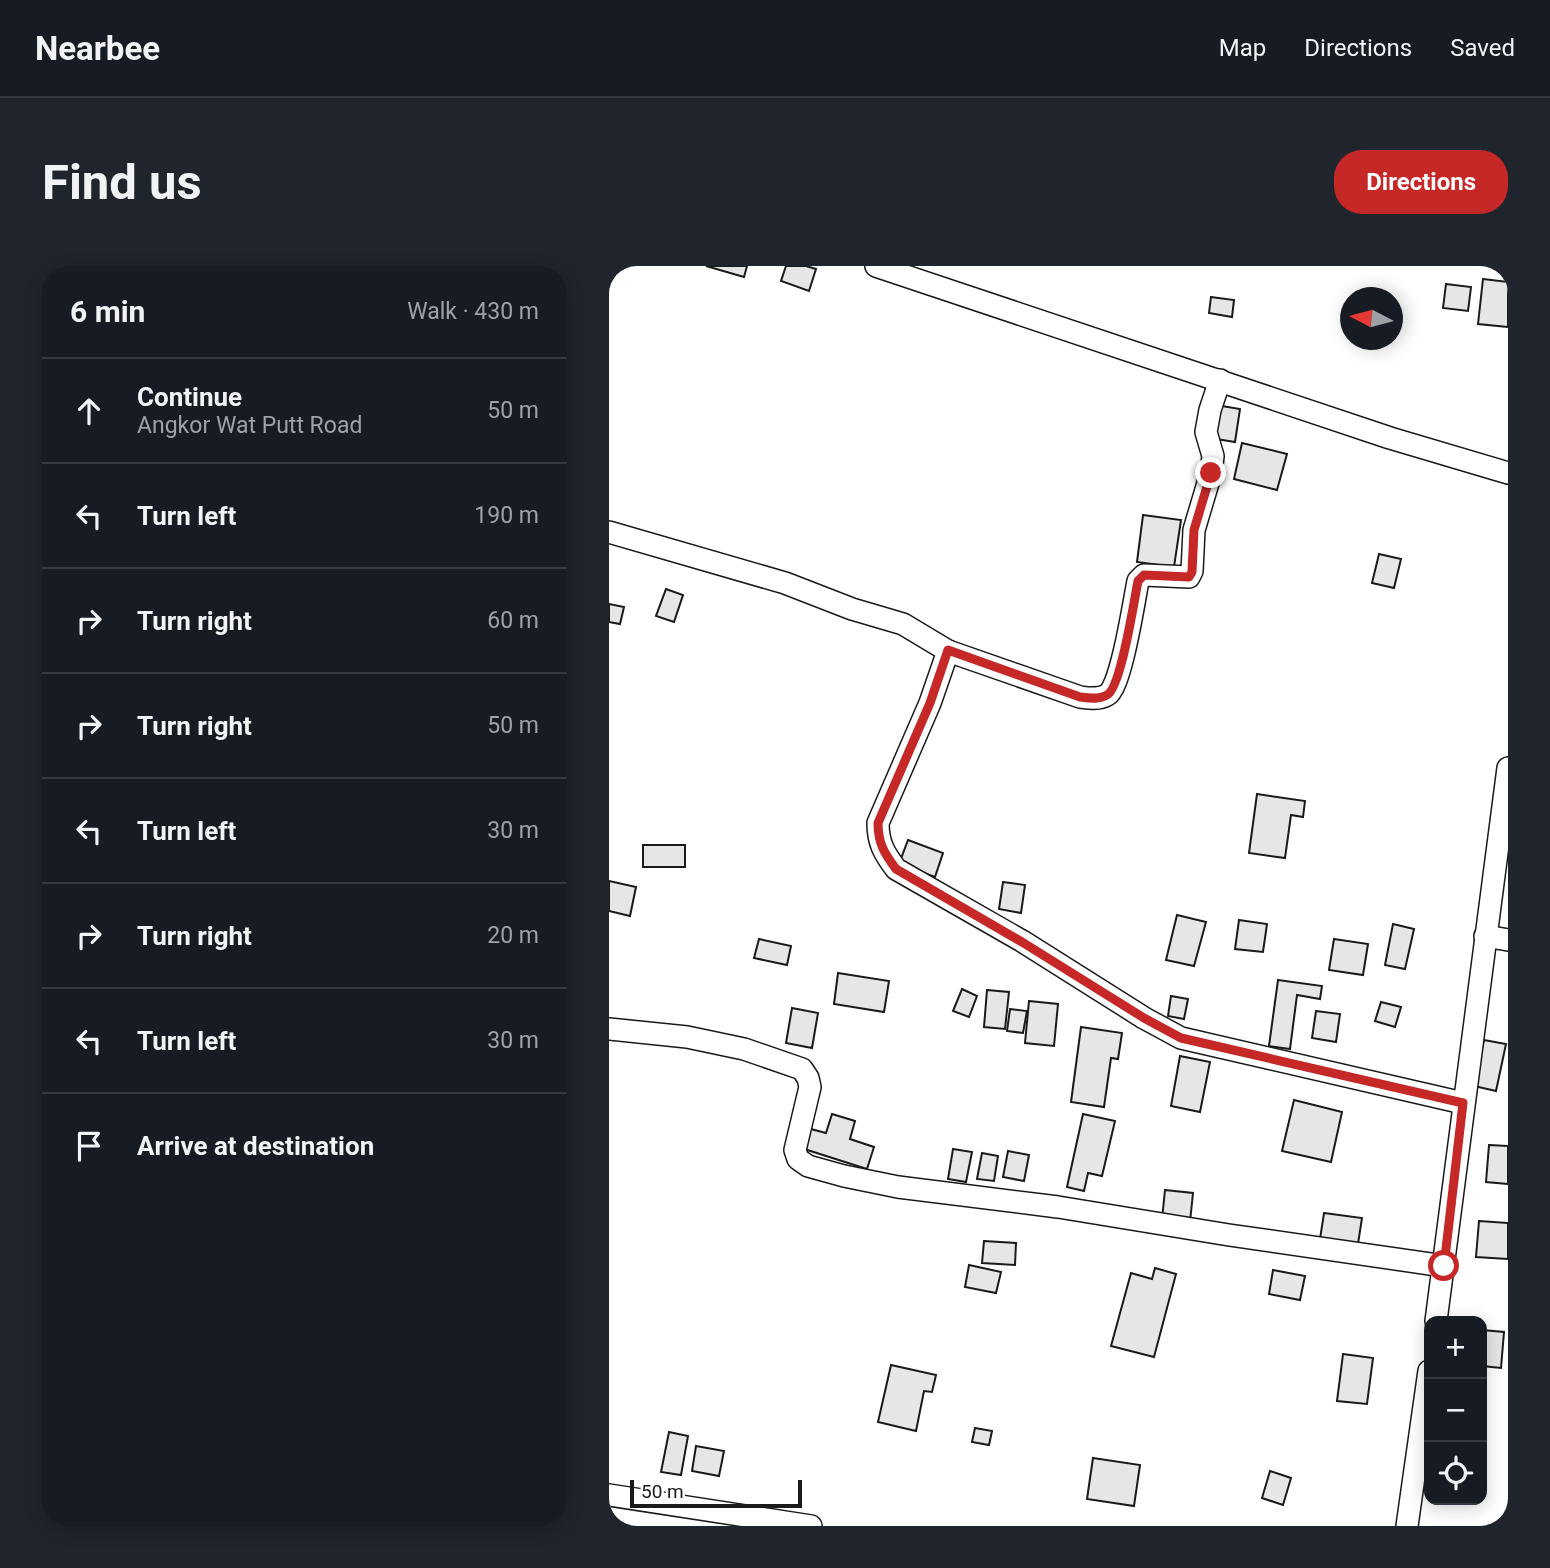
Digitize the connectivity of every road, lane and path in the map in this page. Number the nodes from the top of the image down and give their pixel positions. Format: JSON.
{"nodes":[{"id":1,"x":876,"y":266,"type":"edge"},
{"id":2,"x":1220,"y":380,"type":"junction"},
{"id":3,"x":1508,"y":474,"type":"edge"},
{"id":4,"x":609,"y":532,"type":"edge"},
{"id":5,"x":948,"y":650,"type":"junction"},
{"id":6,"x":1508,"y":768,"type":"edge"},
{"id":7,"x":1485,"y":936,"type":"junction"},
{"id":8,"x":1508,"y":940,"type":"edge"},
{"id":9,"x":609,"y":1029,"type":"edge"},
{"id":10,"x":1463,"y":1103,"type":"junction"},
{"id":11,"x":1444,"y":1266,"type":"junction"},
{"id":12,"x":1437,"y":1316,"type":"edge"},
{"id":13,"x":1428,"y":1379,"type":"edge"},
{"id":14,"x":609,"y":1495,"type":"edge"},
{"id":15,"x":811,"y":1526,"type":"edge"},
{"id":16,"x":1408,"y":1526,"type":"edge"}],
"edges":[{"from":1,"to":2,"type":"street"},
{"from":2,"to":3,"type":"street"},
{"from":2,"to":5,"type":"street"},
{"from":4,"to":5,"type":"street"},
{"from":5,"to":10,"type":"street"},
{"from":6,"to":7,"type":"street"},
{"from":7,"to":8,"type":"street"},
{"from":7,"to":10,"type":"street"},
{"from":9,"to":11,"type":"street"},
{"from":10,"to":11,"type":"street"},
{"from":11,"to":12,"type":"street"},
{"from":13,"to":16,"type":"street"},
{"from":14,"to":15,"type":"street"}]}
